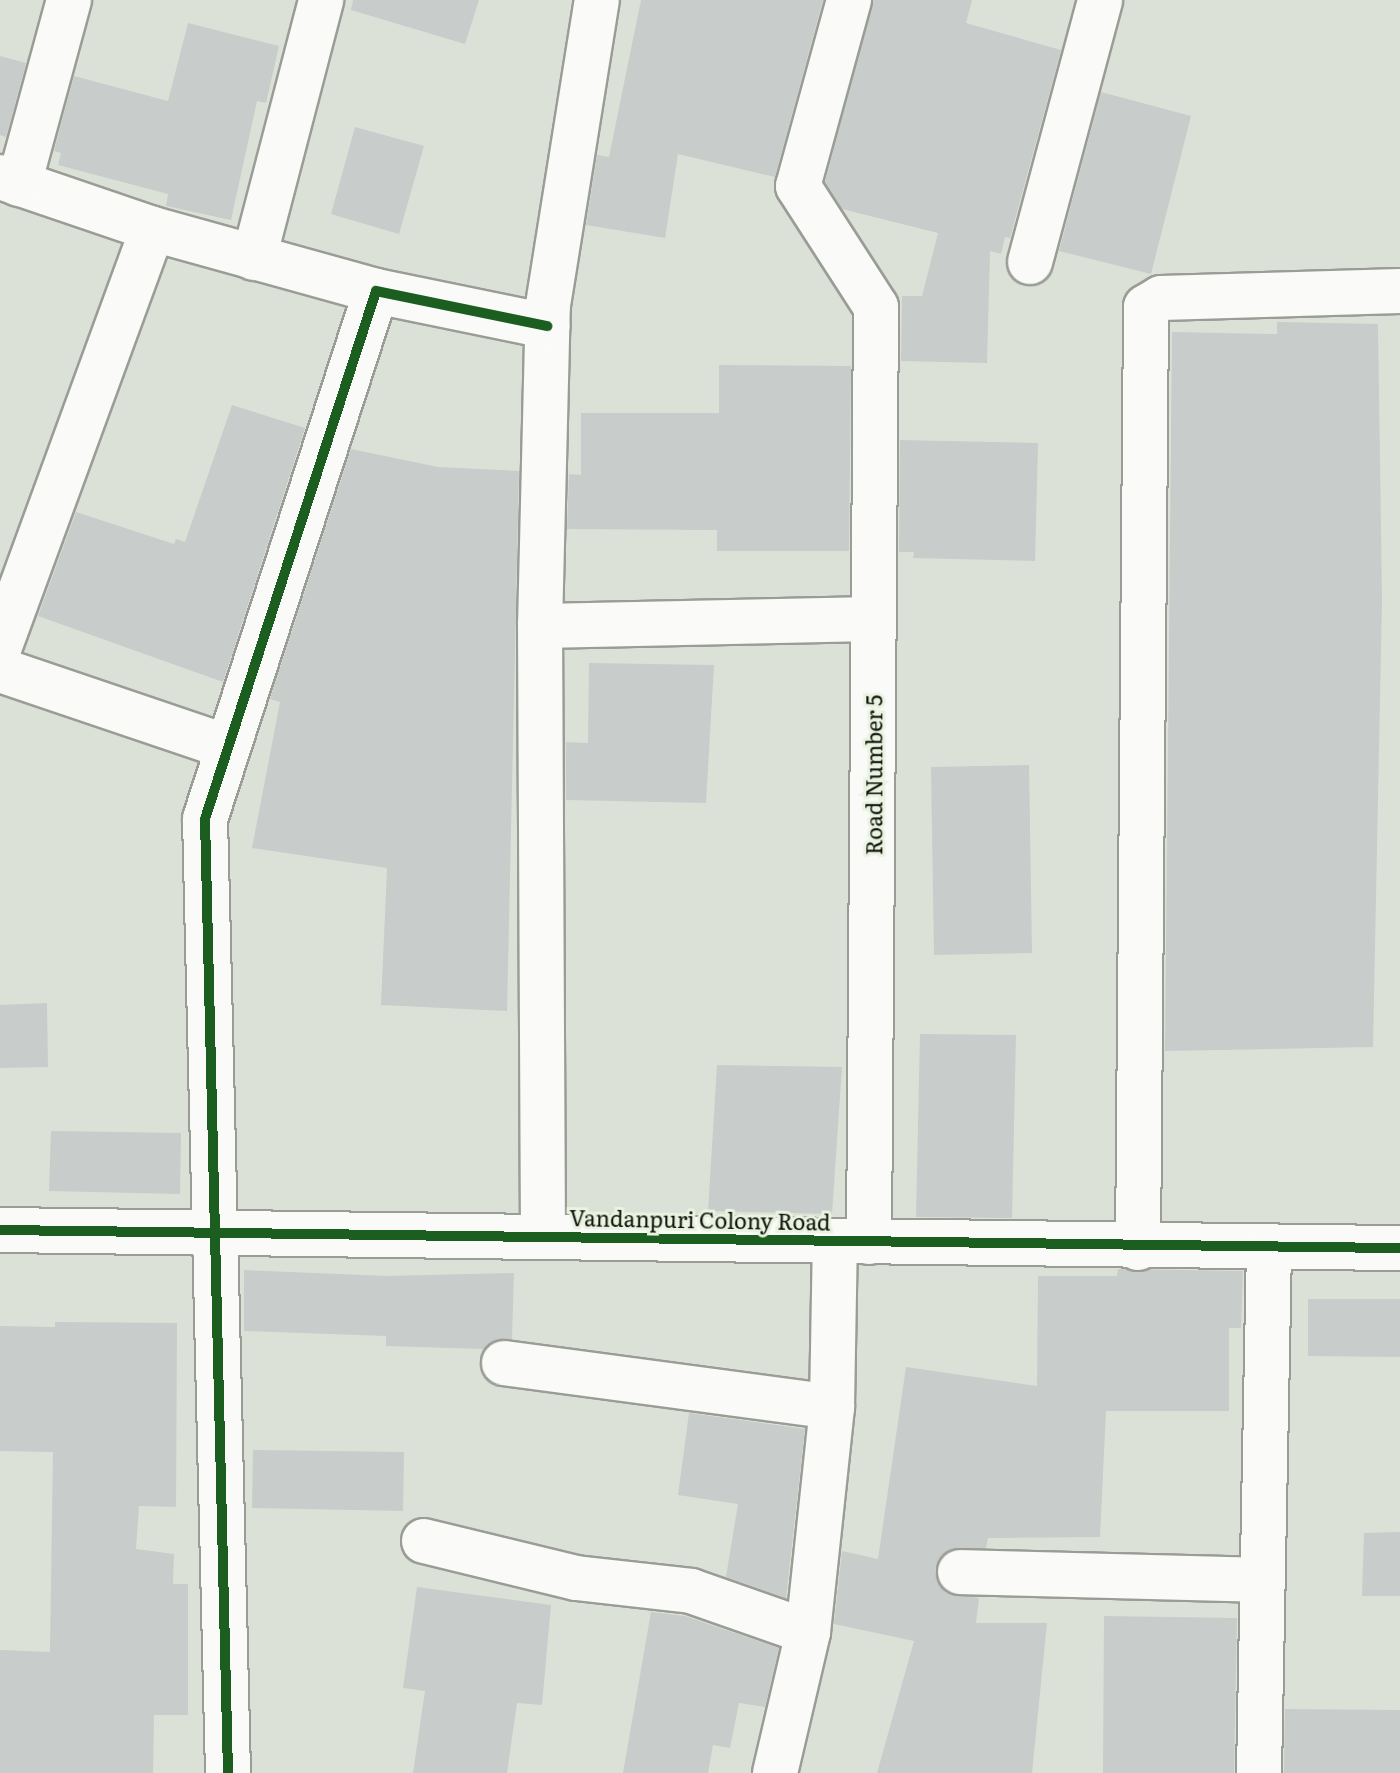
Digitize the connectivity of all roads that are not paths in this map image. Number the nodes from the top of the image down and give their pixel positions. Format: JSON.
{"nodes":[{"id":1,"x":69,"y":0,"type":"edge"},
{"id":2,"x":321,"y":0,"type":"edge"},
{"id":3,"x":597,"y":0,"type":"edge"},
{"id":4,"x":849,"y":0,"type":"edge"},
{"id":5,"x":1100,"y":0,"type":"edge"},
{"id":6,"x":10,"y":181,"type":"edge"},
{"id":7,"x":153,"y":229,"type":"junction"},
{"id":8,"x":254,"y":258,"type":"junction"},
{"id":9,"x":1030,"y":262,"type":"dead end"},
{"id":10,"x":376,"y":291,"type":"junction"},
{"id":11,"x":1400,"y":291,"type":"edge"},
{"id":12,"x":547,"y":326,"type":"junction"},
{"id":13,"x":874,"y":619,"type":"junction"},
{"id":14,"x":540,"y":626,"type":"junction"},
{"id":15,"x":0,"y":646,"type":"edge"},
{"id":16,"x":0,"y":670,"type":"edge"},
{"id":17,"x":227,"y":747,"type":"junction"},
{"id":18,"x":0,"y":1230,"type":"edge"},
{"id":19,"x":215,"y":1233,"type":"junction"},
{"id":20,"x":543,"y":1237,"type":"junction"},
{"id":21,"x":852,"y":1241,"type":"junction"},
{"id":22,"x":1269,"y":1247,"type":"junction"},
{"id":23,"x":1138,"y":1248,"type":"junction"},
{"id":24,"x":1400,"y":1248,"type":"edge"},
{"id":25,"x":504,"y":1363,"type":"dead end"},
{"id":26,"x":832,"y":1407,"type":"junction"},
{"id":27,"x":424,"y":1541,"type":"dead end"},
{"id":28,"x":960,"y":1572,"type":"dead end"},
{"id":29,"x":1263,"y":1580,"type":"junction"},
{"id":30,"x":808,"y":1632,"type":"junction"},
{"id":31,"x":228,"y":1773,"type":"edge"},
{"id":32,"x":775,"y":1773,"type":"edge"},
{"id":33,"x":1259,"y":1773,"type":"edge"}],
"edges":[{"from":1,"to":6,"type":"street"},
{"from":2,"to":8,"type":"street"},
{"from":3,"to":12,"type":"street"},
{"from":4,"to":13,"type":"street","name":"Road Number 5"},
{"from":5,"to":9,"type":"street"},
{"from":6,"to":7,"type":"street"},
{"from":7,"to":8,"type":"street"},
{"from":7,"to":15,"type":"street"},
{"from":8,"to":10,"type":"street"},
{"from":10,"to":12,"type":"street"},
{"from":10,"to":17,"type":"street"},
{"from":11,"to":23,"type":"street"},
{"from":12,"to":14,"type":"street"},
{"from":13,"to":14,"type":"street"},
{"from":13,"to":21,"type":"street","name":"Road Number 5"},
{"from":14,"to":20,"type":"street"},
{"from":16,"to":17,"type":"street"},
{"from":17,"to":19,"type":"street"},
{"from":18,"to":19,"type":"street","name":"Vandanpuri Colony Road"},
{"from":19,"to":20,"type":"street","name":"Vandanpuri Colony Road"},
{"from":19,"to":31,"type":"street"},
{"from":20,"to":21,"type":"street","name":"Vandanpuri Colony Road"},
{"from":21,"to":23,"type":"street","name":"Vandanpuri Colony Road"},
{"from":21,"to":26,"type":"street","name":"Road Number 5"},
{"from":22,"to":23,"type":"street","name":"Vandanpuri Colony Road"},
{"from":22,"to":24,"type":"street","name":"Vandanpuri Colony Road"},
{"from":22,"to":29,"type":"street"},
{"from":25,"to":26,"type":"street"},
{"from":26,"to":30,"type":"street","name":"Road Number 5"},
{"from":27,"to":30,"type":"street"},
{"from":28,"to":29,"type":"street"},
{"from":29,"to":33,"type":"street"},
{"from":30,"to":32,"type":"street","name":"Road Number 5"}]}
